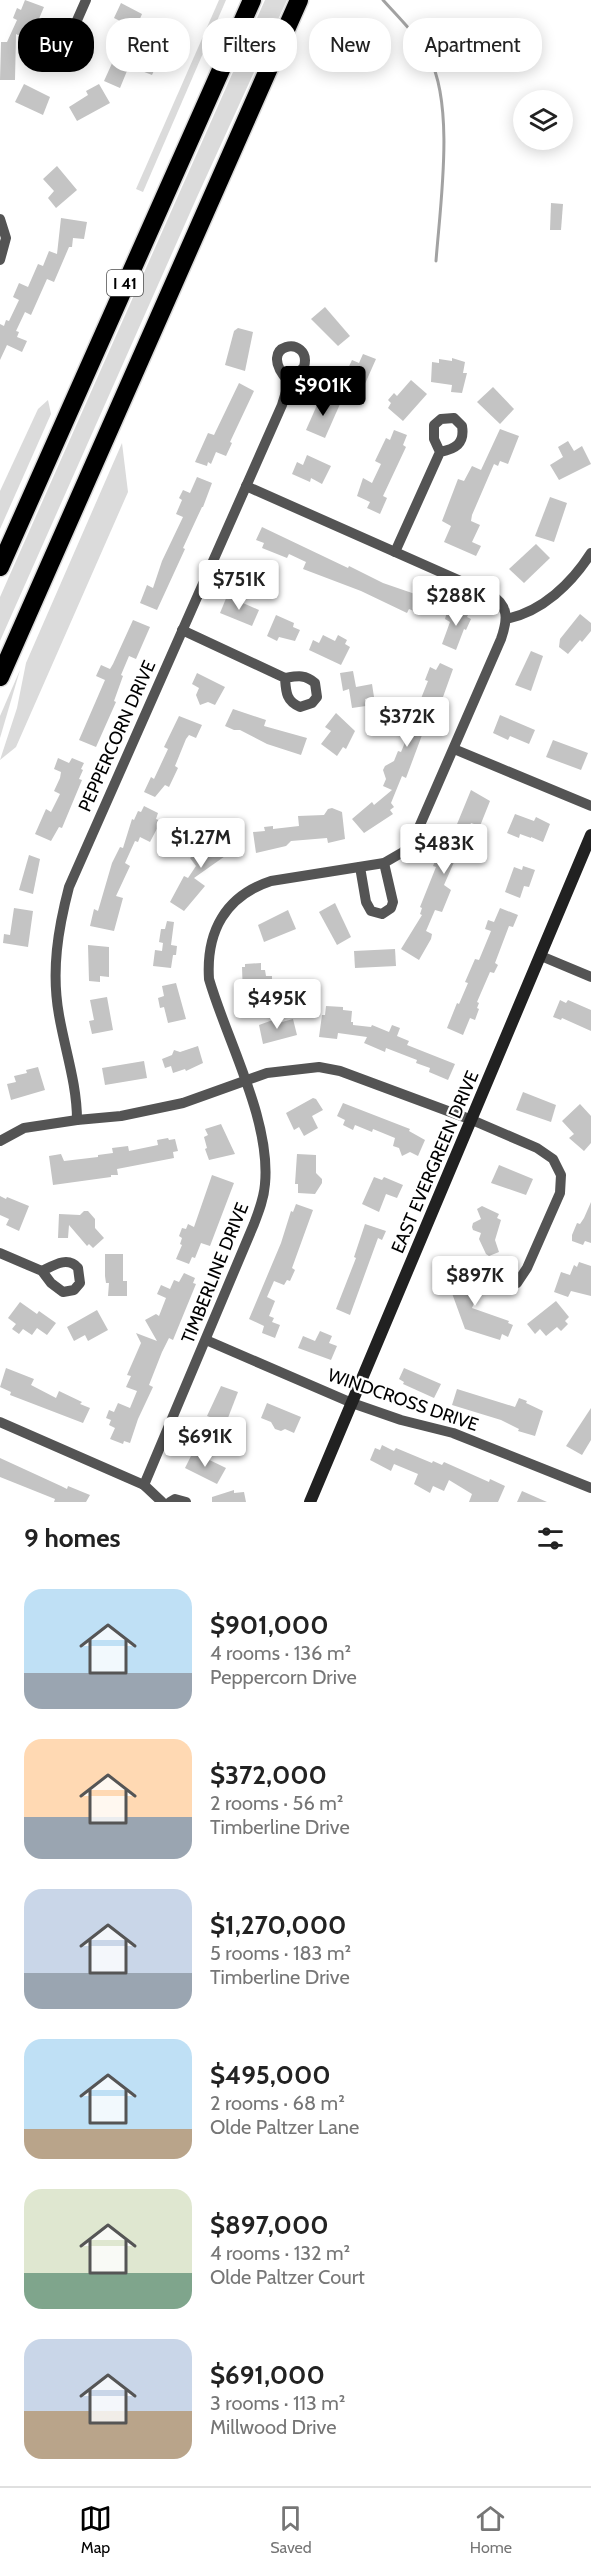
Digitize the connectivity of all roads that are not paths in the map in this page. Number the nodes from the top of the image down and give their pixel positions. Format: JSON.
{"nodes":[{"id":1,"x":86,"y":0,"type":"edge"},
{"id":2,"x":252,"y":0,"type":"edge"},
{"id":3,"x":299,"y":0,"type":"edge"},
{"id":4,"x":78,"y":18,"type":"edge"},
{"id":5,"x":2,"y":222,"type":"edge"},
{"id":6,"x":0,"y":260,"type":"edge"},
{"id":7,"x":289,"y":382,"type":"dead end"},
{"id":8,"x":440,"y":452,"type":"dead end"},
{"id":9,"x":246,"y":486,"type":"junction"},
{"id":10,"x":395,"y":552,"type":"junction"},
{"id":11,"x":591,"y":553,"type":"edge"},
{"id":12,"x":0,"y":567,"type":"edge"},
{"id":13,"x":506,"y":619,"type":"junction"},
{"id":14,"x":182,"y":630,"type":"junction"},
{"id":15,"x":0,"y":677,"type":"edge"},
{"id":16,"x":285,"y":678,"type":"dead end"},
{"id":17,"x":454,"y":749,"type":"junction"},
{"id":18,"x":591,"y":806,"type":"edge"},
{"id":19,"x":591,"y":835,"type":"edge"},
{"id":20,"x":384,"y":863,"type":"junction"},
{"id":21,"x":360,"y":867,"type":"junction"},
{"id":22,"x":541,"y":956,"type":"junction"},
{"id":23,"x":591,"y":977,"type":"edge"},
{"id":24,"x":245,"y":1081,"type":"junction"},
{"id":25,"x":77,"y":1120,"type":"junction"},
{"id":26,"x":472,"y":1120,"type":"junction"},
{"id":27,"x":0,"y":1141,"type":"edge"},
{"id":28,"x":0,"y":1253,"type":"edge"},
{"id":29,"x":42,"y":1271,"type":"dead end"},
{"id":30,"x":517,"y":1283,"type":"dead end"},
{"id":31,"x":206,"y":1340,"type":"junction"},
{"id":32,"x":352,"y":1403,"type":"junction"},
{"id":33,"x":0,"y":1422,"type":"edge"},
{"id":34,"x":144,"y":1485,"type":"junction"},
{"id":35,"x":591,"y":1488,"type":"edge"},
{"id":36,"x":162,"y":1502,"type":"edge"},
{"id":37,"x":170,"y":1502,"type":"edge"},
{"id":38,"x":186,"y":1502,"type":"edge"},
{"id":39,"x":310,"y":1502,"type":"edge"}],
"edges":[{"from":1,"to":4,"type":"street"},
{"from":2,"to":12,"type":"highway","number":"I 41"},
{"from":3,"to":15,"type":"highway","number":"I 41"},
{"from":5,"to":6,"type":"street"},
{"from":7,"to":9,"type":"street","name":"PEPPERCORN DRIVE"},
{"from":8,"to":10,"type":"street"},
{"from":9,"to":10,"type":"street"},
{"from":9,"to":14,"type":"street","name":"PEPPERCORN DRIVE"},
{"from":10,"to":13,"type":"street"},
{"from":11,"to":13,"type":"street"},
{"from":13,"to":17,"type":"street","name":"TIMBERLINE DRIVE"},
{"from":14,"to":16,"type":"street"},
{"from":14,"to":25,"type":"street","name":"PEPPERCORN DRIVE"},
{"from":17,"to":18,"type":"street"},
{"from":17,"to":20,"type":"street","name":"TIMBERLINE DRIVE"},
{"from":19,"to":22,"type":"street","name":"EAST EVERGREEN DRIVE"},
{"from":20,"to":21,"type":"street","name":"TIMBERLINE DRIVE"},
{"from":20,"to":21,"type":"street"},
{"from":21,"to":24,"type":"street","name":"TIMBERLINE DRIVE"},
{"from":22,"to":23,"type":"street"},
{"from":22,"to":26,"type":"street","name":"EAST EVERGREEN DRIVE"},
{"from":24,"to":25,"type":"street"},
{"from":24,"to":26,"type":"street"},
{"from":24,"to":31,"type":"street","name":"TIMBERLINE DRIVE"},
{"from":25,"to":27,"type":"street"},
{"from":26,"to":30,"type":"street"},
{"from":26,"to":32,"type":"street","name":"EAST EVERGREEN DRIVE"},
{"from":28,"to":29,"type":"street"},
{"from":31,"to":32,"type":"street","name":"WINDCROSS DRIVE"},
{"from":31,"to":34,"type":"street","name":"TIMBERLINE DRIVE"},
{"from":32,"to":35,"type":"street","name":"WINDCROSS DRIVE"},
{"from":32,"to":39,"type":"street","name":"EAST EVERGREEN DRIVE"},
{"from":33,"to":34,"type":"street"},
{"from":34,"to":36,"type":"street"},
{"from":37,"to":38,"type":"street"}]}
